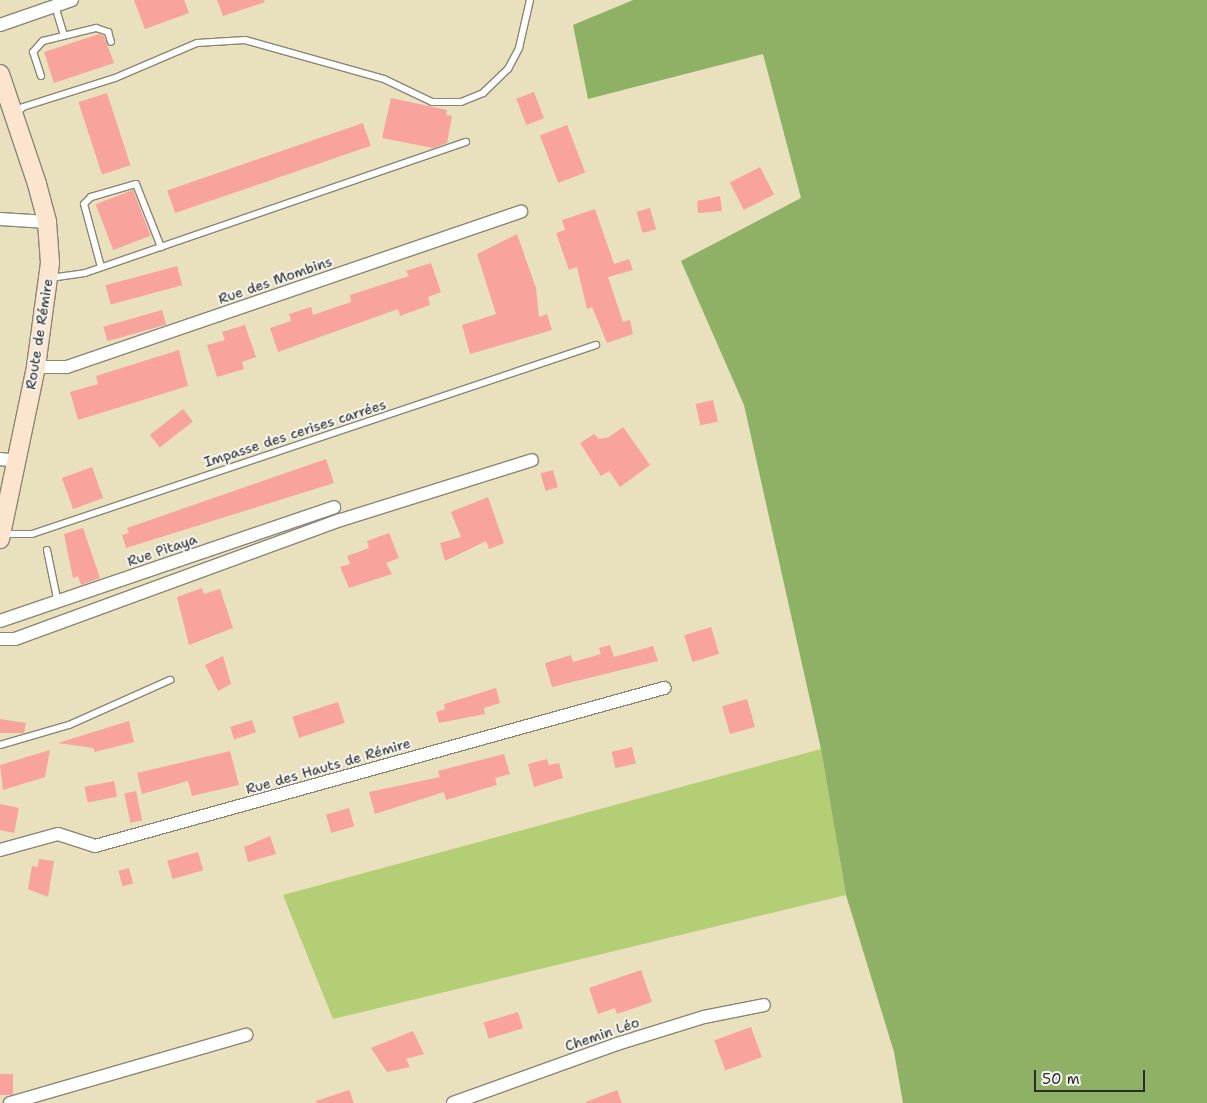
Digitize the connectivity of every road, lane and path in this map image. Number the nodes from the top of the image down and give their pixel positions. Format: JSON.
{"nodes":[{"id":1,"x":72,"y":0,"type":"edge"},
{"id":2,"x":530,"y":0,"type":"edge"},
{"id":3,"x":55,"y":6,"type":"junction"},
{"id":4,"x":0,"y":25,"type":"edge"},
{"id":5,"x":64,"y":35,"type":"junction"},
{"id":6,"x":111,"y":42,"type":"dead end"},
{"id":7,"x":0,"y":74,"type":"edge"},
{"id":8,"x":41,"y":76,"type":"dead end"},
{"id":9,"x":14,"y":116,"type":"junction"},
{"id":10,"x":466,"y":142,"type":"dead end"},
{"id":11,"x":521,"y":212,"type":"dead end"},
{"id":12,"x":0,"y":219,"type":"edge"},
{"id":13,"x":47,"y":222,"type":"junction"},
{"id":14,"x":161,"y":247,"type":"junction"},
{"id":15,"x":101,"y":268,"type":"junction"},
{"id":16,"x":48,"y":278,"type":"junction"},
{"id":17,"x":596,"y":345,"type":"dead end"},
{"id":18,"x":36,"y":367,"type":"junction"},
{"id":19,"x":8,"y":460,"type":"edge"},
{"id":20,"x":532,"y":460,"type":"dead end"},
{"id":21,"x":334,"y":507,"type":"dead end"},
{"id":22,"x":1,"y":536,"type":"edge"},
{"id":23,"x":47,"y":550,"type":"dead end"},
{"id":24,"x":58,"y":604,"type":"junction"},
{"id":25,"x":0,"y":621,"type":"edge"},
{"id":26,"x":0,"y":639,"type":"edge"},
{"id":27,"x":170,"y":680,"type":"dead end"},
{"id":28,"x":664,"y":688,"type":"dead end"},
{"id":29,"x":0,"y":745,"type":"edge"},
{"id":30,"x":0,"y":850,"type":"edge"},
{"id":31,"x":764,"y":1005,"type":"dead end"},
{"id":32,"x":246,"y":1035,"type":"dead end"},
{"id":33,"x":10,"y":1103,"type":"edge"},
{"id":34,"x":452,"y":1103,"type":"edge"}],
"edges":[{"from":1,"to":3,"type":"street"},
{"from":2,"to":9,"type":"lane"},
{"from":3,"to":4,"type":"street"},
{"from":3,"to":5,"type":"lane"},
{"from":5,"to":6,"type":"lane"},
{"from":5,"to":8,"type":"lane"},
{"from":7,"to":9,"type":"main road","name":"Route de Rémire"},
{"from":9,"to":13,"type":"main road","name":"Route de Rémire"},
{"from":10,"to":14,"type":"lane"},
{"from":11,"to":18,"type":"street","name":"Rue des Mombins"},
{"from":12,"to":13,"type":"street"},
{"from":13,"to":16,"type":"main road","name":"Route de Rémire"},
{"from":14,"to":15,"type":"lane"},
{"from":14,"to":15,"type":"lane"},
{"from":15,"to":16,"type":"lane"},
{"from":16,"to":18,"type":"main road","name":"Route de Rémire"},
{"from":17,"to":22,"type":"lane","name":"Impasse des cerises carrées"},
{"from":18,"to":19,"type":"main road","name":"Route de Rémire"},
{"from":19,"to":22,"type":"main road","name":"Route de Rémire"},
{"from":20,"to":26,"type":"street"},
{"from":21,"to":24,"type":"street","name":"Rue Pitaya"},
{"from":23,"to":24,"type":"lane"},
{"from":24,"to":25,"type":"street","name":"Rue Pitaya"},
{"from":27,"to":29,"type":"lane"},
{"from":28,"to":30,"type":"street","name":"Rue des Hauts de Rémire"},
{"from":31,"to":34,"type":"street","name":"Chemin Léo"},
{"from":32,"to":33,"type":"street"}]}
